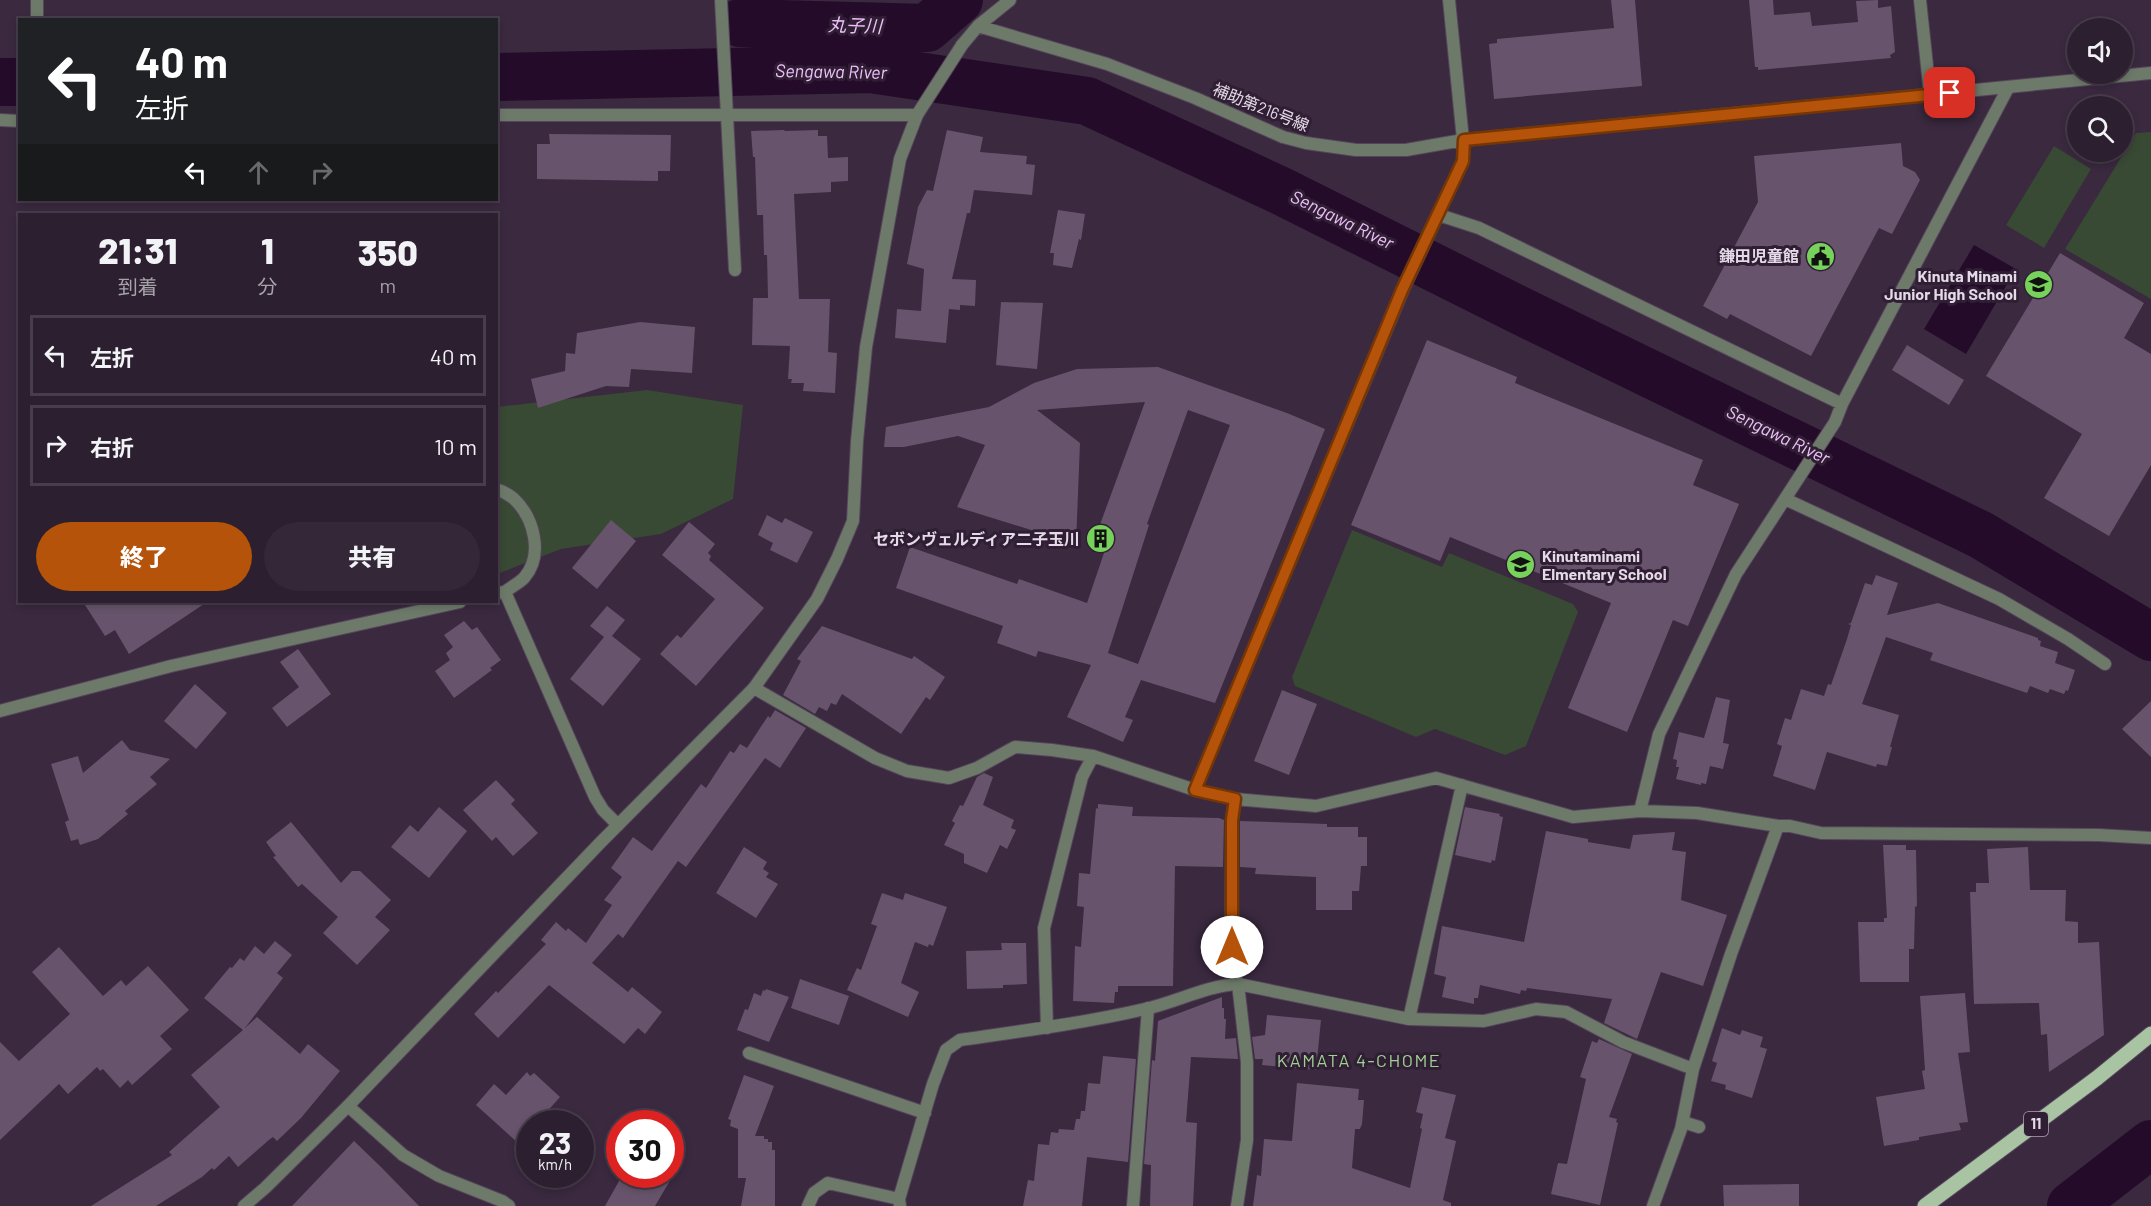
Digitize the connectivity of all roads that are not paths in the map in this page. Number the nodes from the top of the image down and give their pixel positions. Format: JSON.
{"nodes":[{"id":1,"x":37,"y":0,"type":"edge"},
{"id":2,"x":722,"y":0,"type":"edge"},
{"id":3,"x":1010,"y":0,"type":"edge"},
{"id":4,"x":1449,"y":0,"type":"edge"},
{"id":5,"x":1920,"y":0,"type":"edge"},
{"id":6,"x":37,"y":18,"type":"edge"},
{"id":7,"x":978,"y":26,"type":"junction"},
{"id":8,"x":2151,"y":73,"type":"edge"},
{"id":9,"x":2008,"y":88,"type":"junction"},
{"id":10,"x":1930,"y":94,"type":"junction"},
{"id":11,"x":917,"y":115,"type":"junction"},
{"id":12,"x":498,"y":116,"type":"edge"},
{"id":13,"x":728,"y":117,"type":"junction"},
{"id":14,"x":0,"y":120,"type":"edge"},
{"id":15,"x":18,"y":121,"type":"edge"},
{"id":16,"x":1464,"y":140,"type":"junction"},
{"id":17,"x":1438,"y":215,"type":"junction"},
{"id":18,"x":735,"y":270,"type":"dead end"},
{"id":19,"x":1842,"y":404,"type":"junction"},
{"id":20,"x":498,"y":490,"type":"edge"},
{"id":21,"x":1785,"y":499,"type":"junction"},
{"id":22,"x":501,"y":592,"type":"edge"},
{"id":23,"x":455,"y":603,"type":"edge"},
{"id":24,"x":2105,"y":664,"type":"dead end"},
{"id":25,"x":754,"y":688,"type":"junction"},
{"id":26,"x":0,"y":711,"type":"edge"},
{"id":27,"x":1093,"y":756,"type":"junction"},
{"id":28,"x":1462,"y":785,"type":"junction"},
{"id":29,"x":1195,"y":790,"type":"junction"},
{"id":30,"x":1235,"y":799,"type":"junction"},
{"id":31,"x":1640,"y":811,"type":"junction"},
{"id":32,"x":618,"y":825,"type":"junction"},
{"id":33,"x":1778,"y":826,"type":"junction"},
{"id":34,"x":2151,"y":838,"type":"edge"},
{"id":35,"x":1238,"y":984,"type":"junction"},
{"id":36,"x":1148,"y":1008,"type":"junction"},
{"id":37,"x":1409,"y":1019,"type":"junction"},
{"id":38,"x":1047,"y":1028,"type":"junction"},
{"id":39,"x":2149,"y":1036,"type":"edge"},
{"id":40,"x":749,"y":1053,"type":"dead end"},
{"id":41,"x":1693,"y":1069,"type":"junction"},
{"id":42,"x":348,"y":1106,"type":"junction"},
{"id":43,"x":925,"y":1113,"type":"junction"},
{"id":44,"x":1683,"y":1122,"type":"junction"},
{"id":45,"x":1699,"y":1127,"type":"dead end"},
{"id":46,"x":899,"y":1203,"type":"edge"},
{"id":47,"x":244,"y":1206,"type":"edge"},
{"id":48,"x":509,"y":1206,"type":"edge"},
{"id":49,"x":808,"y":1206,"type":"edge"},
{"id":50,"x":1134,"y":1206,"type":"edge"},
{"id":51,"x":1237,"y":1206,"type":"edge"},
{"id":52,"x":1653,"y":1206,"type":"edge"},
{"id":53,"x":1925,"y":1206,"type":"edge"}],
"edges":[{"from":1,"to":6,"type":"street"},
{"from":2,"to":13,"type":"street"},
{"from":3,"to":7,"type":"street"},
{"from":4,"to":16,"type":"street"},
{"from":5,"to":10,"type":"street"},
{"from":7,"to":11,"type":"street"},
{"from":7,"to":16,"type":"street","name":"補助第216号線"},
{"from":8,"to":9,"type":"street","name":"補助第216号線"},
{"from":9,"to":10,"type":"street","name":"補助第216号線"},
{"from":9,"to":19,"type":"street"},
{"from":10,"to":16,"type":"street","name":"補助第216号線"},
{"from":11,"to":13,"type":"street"},
{"from":11,"to":25,"type":"street"},
{"from":12,"to":13,"type":"street"},
{"from":13,"to":18,"type":"street"},
{"from":14,"to":15,"type":"street"},
{"from":16,"to":17,"type":"street"},
{"from":17,"to":19,"type":"street"},
{"from":17,"to":29,"type":"street"},
{"from":19,"to":21,"type":"street"},
{"from":20,"to":22,"type":"street"},
{"from":21,"to":24,"type":"street"},
{"from":21,"to":31,"type":"street"},
{"from":22,"to":32,"type":"street"},
{"from":23,"to":26,"type":"street"},
{"from":25,"to":27,"type":"street"},
{"from":25,"to":32,"type":"street"},
{"from":27,"to":29,"type":"street"},
{"from":27,"to":38,"type":"street"},
{"from":28,"to":30,"type":"street"},
{"from":28,"to":31,"type":"street"},
{"from":28,"to":37,"type":"street"},
{"from":29,"to":30,"type":"street"},
{"from":30,"to":35,"type":"street"},
{"from":31,"to":33,"type":"street"},
{"from":32,"to":42,"type":"street"},
{"from":33,"to":34,"type":"street"},
{"from":33,"to":41,"type":"street"},
{"from":35,"to":36,"type":"street"},
{"from":35,"to":37,"type":"street"},
{"from":35,"to":51,"type":"street"},
{"from":36,"to":38,"type":"street"},
{"from":36,"to":50,"type":"street"},
{"from":37,"to":41,"type":"street"},
{"from":38,"to":43,"type":"street"},
{"from":39,"to":53,"type":"main road","number":"11"},
{"from":40,"to":43,"type":"street"},
{"from":41,"to":44,"type":"street"},
{"from":42,"to":47,"type":"street"},
{"from":42,"to":48,"type":"street"},
{"from":43,"to":46,"type":"street"},
{"from":44,"to":45,"type":"street"},
{"from":44,"to":52,"type":"street"},
{"from":46,"to":49,"type":"street"}]}
